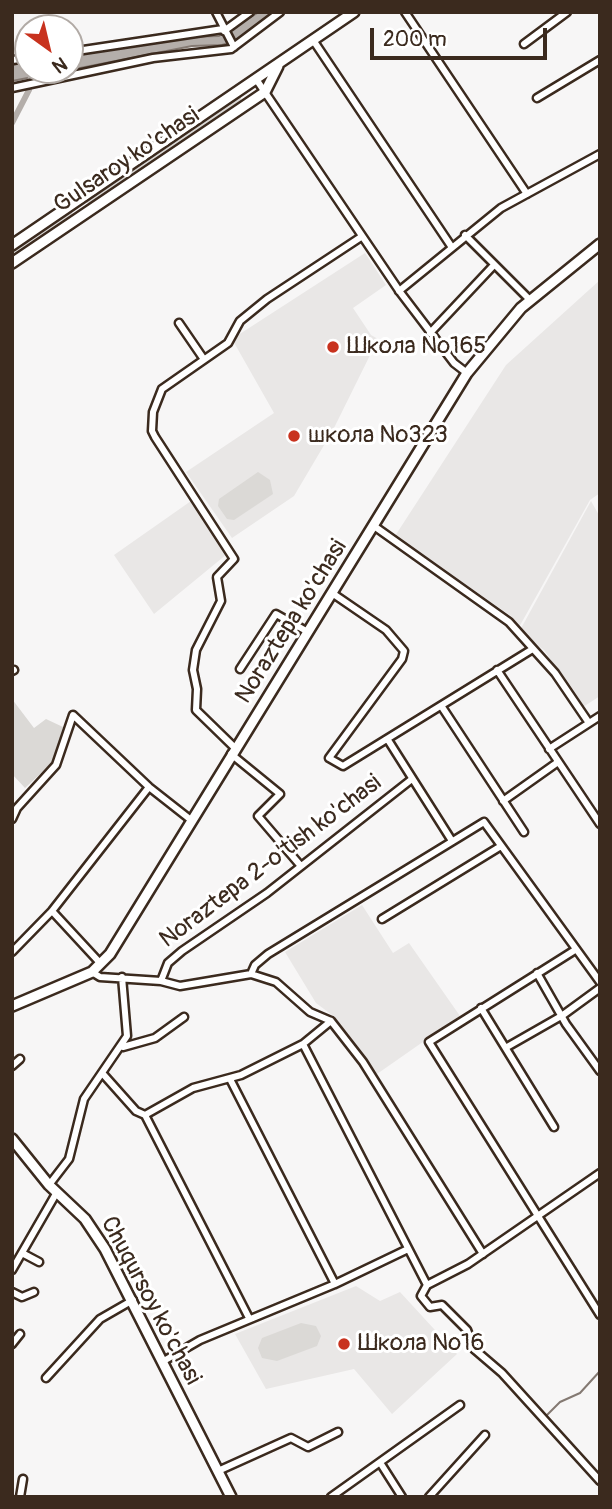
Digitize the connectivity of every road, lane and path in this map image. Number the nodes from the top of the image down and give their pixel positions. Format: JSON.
{"nodes":[{"id":1,"x":216,"y":12,"type":"edge"},
{"id":2,"x":250,"y":12,"type":"edge"},
{"id":3,"x":280,"y":12,"type":"edge"},
{"id":4,"x":354,"y":12,"type":"edge"},
{"id":5,"x":405,"y":12,"type":"edge"},
{"id":6,"x":567,"y":12,"type":"edge"},
{"id":7,"x":224,"y":30,"type":"junction"},
{"id":8,"x":313,"y":40,"type":"junction"},
{"id":9,"x":524,"y":44,"type":"dead end"},
{"id":10,"x":234,"y":47,"type":"junction"},
{"id":11,"x":84,"y":50,"type":"edge"},
{"id":12,"x":600,"y":60,"type":"edge"},
{"id":13,"x":279,"y":64,"type":"junction"},
{"id":14,"x":256,"y":79,"type":"junction"},
{"id":15,"x":12,"y":88,"type":"edge"},
{"id":16,"x":265,"y":92,"type":"junction"},
{"id":17,"x":537,"y":98,"type":"dead end"},
{"id":18,"x":600,"y":154,"type":"edge"},
{"id":19,"x":527,"y":194,"type":"junction"},
{"id":20,"x":75,"y":201,"type":"junction"},
{"id":21,"x":84,"y":214,"type":"junction"},
{"id":22,"x":465,"y":235,"type":"junction"},
{"id":23,"x":361,"y":237,"type":"junction"},
{"id":24,"x":600,"y":244,"type":"edge"},
{"id":25,"x":12,"y":245,"type":"edge"},
{"id":26,"x":451,"y":246,"type":"junction"},
{"id":27,"x":12,"y":263,"type":"edge"},
{"id":28,"x":494,"y":265,"type":"junction"},
{"id":29,"x":399,"y":292,"type":"junction"},
{"id":30,"x":530,"y":300,"type":"junction"},
{"id":31,"x":179,"y":323,"type":"dead end"},
{"id":32,"x":430,"y":333,"type":"junction"},
{"id":33,"x":203,"y":358,"type":"junction"},
{"id":34,"x":467,"y":373,"type":"junction"},
{"id":35,"x":374,"y":526,"type":"junction"},
{"id":36,"x":332,"y":593,"type":"junction"},
{"id":37,"x":308,"y":632,"type":"junction"},
{"id":38,"x":531,"y":650,"type":"junction"},
{"id":39,"x":240,"y":669,"type":"dead end"},
{"id":40,"x":497,"y":670,"type":"junction"},
{"id":41,"x":442,"y":706,"type":"junction"},
{"id":42,"x":600,"y":716,"type":"edge"},
{"id":43,"x":589,"y":723,"type":"junction"},
{"id":44,"x":388,"y":740,"type":"junction"},
{"id":45,"x":549,"y":749,"type":"junction"},
{"id":46,"x":233,"y":751,"type":"junction"},
{"id":47,"x":558,"y":762,"type":"junction"},
{"id":48,"x":412,"y":779,"type":"junction"},
{"id":49,"x":149,"y":787,"type":"junction"},
{"id":50,"x":503,"y":801,"type":"junction"},
{"id":51,"x":12,"y":819,"type":"edge"},
{"id":52,"x":191,"y":820,"type":"junction"},
{"id":53,"x":600,"y":824,"type":"edge"},
{"id":54,"x":524,"y":832,"type":"dead end"},
{"id":55,"x":452,"y":841,"type":"junction"},
{"id":56,"x":502,"y":846,"type":"junction"},
{"id":57,"x":300,"y":864,"type":"junction"},
{"id":58,"x":52,"y":911,"type":"junction"},
{"id":59,"x":382,"y":919,"type":"dead end"},
{"id":60,"x":575,"y":950,"type":"junction"},
{"id":61,"x":12,"y":952,"type":"edge"},
{"id":62,"x":101,"y":964,"type":"junction"},
{"id":63,"x":92,"y":972,"type":"junction"},
{"id":64,"x":251,"y":974,"type":"junction"},
{"id":65,"x":537,"y":974,"type":"junction"},
{"id":66,"x":122,"y":977,"type":"junction"},
{"id":67,"x":161,"y":981,"type":"junction"},
{"id":68,"x":600,"y":982,"type":"edge"},
{"id":69,"x":600,"y":988,"type":"edge"},
{"id":70,"x":12,"y":1006,"type":"edge"},
{"id":71,"x":481,"y":1007,"type":"junction"},
{"id":72,"x":563,"y":1015,"type":"junction"},
{"id":73,"x":184,"y":1017,"type":"dead end"},
{"id":74,"x":331,"y":1021,"type":"junction"},
{"id":75,"x":303,"y":1044,"type":"junction"},
{"id":76,"x":507,"y":1047,"type":"junction"},
{"id":77,"x":121,"y":1048,"type":"junction"},
{"id":78,"x":20,"y":1059,"type":"dead end"},
{"id":79,"x":12,"y":1066,"type":"edge"},
{"id":80,"x":600,"y":1071,"type":"edge"},
{"id":81,"x":103,"y":1074,"type":"junction"},
{"id":82,"x":230,"y":1079,"type":"junction"},
{"id":83,"x":145,"y":1115,"type":"junction"},
{"id":84,"x":554,"y":1126,"type":"dead end"},
{"id":85,"x":12,"y":1139,"type":"edge"},
{"id":86,"x":597,"y":1175,"type":"edge"},
{"id":87,"x":50,"y":1185,"type":"junction"},
{"id":88,"x":600,"y":1186,"type":"edge"},
{"id":89,"x":57,"y":1192,"type":"junction"},
{"id":90,"x":535,"y":1216,"type":"junction"},
{"id":91,"x":408,"y":1249,"type":"junction"},
{"id":92,"x":23,"y":1253,"type":"junction"},
{"id":93,"x":483,"y":1254,"type":"junction"},
{"id":94,"x":39,"y":1262,"type":"dead end"},
{"id":95,"x":12,"y":1270,"type":"edge"},
{"id":96,"x":335,"y":1284,"type":"junction"},
{"id":97,"x":427,"y":1285,"type":"junction"},
{"id":98,"x":12,"y":1292,"type":"edge"},
{"id":99,"x":34,"y":1292,"type":"dead end"},
{"id":100,"x":133,"y":1300,"type":"junction"},
{"id":101,"x":600,"y":1315,"type":"edge"},
{"id":102,"x":249,"y":1318,"type":"junction"},
{"id":103,"x":20,"y":1334,"type":"dead end"},
{"id":104,"x":13,"y":1342,"type":"edge"},
{"id":105,"x":162,"y":1362,"type":"junction"},
{"id":106,"x":46,"y":1378,"type":"dead end"},
{"id":107,"x":460,"y":1405,"type":"dead end"},
{"id":108,"x":338,"y":1432,"type":"dead end"},
{"id":109,"x":485,"y":1435,"type":"dead end"},
{"id":110,"x":381,"y":1464,"type":"junction"},
{"id":111,"x":218,"y":1471,"type":"junction"},
{"id":112,"x":23,"y":1479,"type":"dead end"},
{"id":113,"x":600,"y":1481,"type":"edge"},
{"id":114,"x":20,"y":1497,"type":"edge"},
{"id":115,"x":231,"y":1497,"type":"edge"},
{"id":116,"x":331,"y":1497,"type":"edge"},
{"id":117,"x":402,"y":1497,"type":"edge"},
{"id":118,"x":429,"y":1497,"type":"edge"}],
"edges":[{"from":1,"to":7,"type":"street"},
{"from":2,"to":7,"type":"street"},
{"from":3,"to":10,"type":"street"},
{"from":4,"to":8,"type":"main road","name":"Gulsaroy ko'chasi"},
{"from":5,"to":19,"type":"street"},
{"from":6,"to":9,"type":"street"},
{"from":7,"to":10,"type":"street"},
{"from":7,"to":11,"type":"street"},
{"from":8,"to":13,"type":"main road","name":"Gulsaroy ko'chasi"},
{"from":8,"to":26,"type":"street"},
{"from":10,"to":15,"type":"street"},
{"from":12,"to":17,"type":"street"},
{"from":13,"to":14,"type":"main road","name":"Gulsaroy ko'chasi"},
{"from":13,"to":16,"type":"main road"},
{"from":14,"to":16,"type":"street"},
{"from":14,"to":20,"type":"main road","name":"Gulsaroy ko'chasi"},
{"from":16,"to":21,"type":"main road","name":"Gulsaroy ko'chasi"},
{"from":16,"to":23,"type":"street"},
{"from":18,"to":19,"type":"street"},
{"from":19,"to":22,"type":"street"},
{"from":20,"to":21,"type":"main road"},
{"from":20,"to":25,"type":"main road","name":"Gulsaroy ko'chasi"},
{"from":21,"to":27,"type":"main road","name":"Gulsaroy ko'chasi"},
{"from":22,"to":26,"type":"street"},
{"from":22,"to":28,"type":"street"},
{"from":23,"to":29,"type":"street"},
{"from":23,"to":33,"type":"street"},
{"from":24,"to":30,"type":"main road","name":"Noraztepa ko'chasi"},
{"from":26,"to":29,"type":"street"},
{"from":28,"to":30,"type":"street"},
{"from":28,"to":32,"type":"street"},
{"from":29,"to":32,"type":"street"},
{"from":30,"to":34,"type":"main road","name":"Noraztepa ko'chasi"},
{"from":31,"to":33,"type":"street"},
{"from":32,"to":34,"type":"street"},
{"from":33,"to":46,"type":"street"},
{"from":34,"to":35,"type":"main road","name":"Noraztepa ko'chasi"},
{"from":35,"to":36,"type":"main road","name":"Noraztepa ko'chasi"},
{"from":35,"to":38,"type":"street"},
{"from":36,"to":37,"type":"main road","name":"Noraztepa ko'chasi"},
{"from":36,"to":44,"type":"street"},
{"from":37,"to":39,"type":"street"},
{"from":37,"to":46,"type":"main road","name":"Noraztepa ko'chasi"},
{"from":38,"to":40,"type":"street"},
{"from":38,"to":43,"type":"street"},
{"from":40,"to":41,"type":"street"},
{"from":40,"to":45,"type":"street"},
{"from":41,"to":44,"type":"street"},
{"from":41,"to":50,"type":"street"},
{"from":42,"to":43,"type":"street"},
{"from":43,"to":45,"type":"street"},
{"from":44,"to":48,"type":"street"},
{"from":45,"to":47,"type":"street"},
{"from":46,"to":52,"type":"main road","name":"Noraztepa ko'chasi"},
{"from":46,"to":57,"type":"street"},
{"from":47,"to":50,"type":"street"},
{"from":47,"to":53,"type":"street"},
{"from":48,"to":55,"type":"street"},
{"from":48,"to":57,"type":"street","name":"Noraztepa 2-o'tish ko'chasi"},
{"from":49,"to":51,"type":"street"},
{"from":49,"to":52,"type":"street"},
{"from":49,"to":58,"type":"street"},
{"from":50,"to":54,"type":"street"},
{"from":52,"to":62,"type":"main road","name":"Noraztepa ko'chasi"},
{"from":55,"to":56,"type":"street"},
{"from":55,"to":64,"type":"street"},
{"from":56,"to":59,"type":"street"},
{"from":56,"to":60,"type":"street"},
{"from":57,"to":67,"type":"street","name":"Noraztepa 2-o'tish ko'chasi"},
{"from":58,"to":61,"type":"street"},
{"from":58,"to":62,"type":"street"},
{"from":60,"to":65,"type":"street"},
{"from":60,"to":68,"type":"street"},
{"from":62,"to":63,"type":"main road","name":"Noraztepa ko'chasi"},
{"from":63,"to":66,"type":"street"},
{"from":63,"to":70,"type":"main road","name":"Noraztepa ko'chasi"},
{"from":64,"to":67,"type":"street"},
{"from":64,"to":74,"type":"street"},
{"from":65,"to":71,"type":"street"},
{"from":65,"to":72,"type":"street"},
{"from":66,"to":67,"type":"street"},
{"from":66,"to":77,"type":"street"},
{"from":69,"to":72,"type":"street"},
{"from":71,"to":76,"type":"street"},
{"from":71,"to":90,"type":"street"},
{"from":72,"to":76,"type":"street"},
{"from":72,"to":80,"type":"street"},
{"from":73,"to":77,"type":"street"},
{"from":74,"to":75,"type":"street"},
{"from":74,"to":93,"type":"street"},
{"from":75,"to":82,"type":"street"},
{"from":75,"to":91,"type":"street"},
{"from":76,"to":84,"type":"street"},
{"from":77,"to":81,"type":"street"},
{"from":78,"to":79,"type":"street"},
{"from":81,"to":83,"type":"street"},
{"from":81,"to":87,"type":"street"},
{"from":82,"to":83,"type":"street"},
{"from":82,"to":96,"type":"street"},
{"from":83,"to":102,"type":"street"},
{"from":85,"to":87,"type":"main road","name":"Chuqursoy ko'chasi"},
{"from":86,"to":88,"type":"street"},
{"from":86,"to":90,"type":"street"},
{"from":87,"to":89,"type":"main road","name":"Chuqursoy ko'chasi"},
{"from":89,"to":92,"type":"street"},
{"from":89,"to":100,"type":"main road","name":"Chuqursoy ko'chasi"},
{"from":90,"to":93,"type":"street"},
{"from":90,"to":101,"type":"street"},
{"from":91,"to":96,"type":"street"},
{"from":91,"to":97,"type":"street"},
{"from":92,"to":94,"type":"street"},
{"from":92,"to":95,"type":"street"},
{"from":93,"to":97,"type":"street"},
{"from":96,"to":102,"type":"street"},
{"from":97,"to":113,"type":"street"},
{"from":98,"to":99,"type":"street"},
{"from":100,"to":105,"type":"main road","name":"Chuqursoy ko'chasi"},
{"from":100,"to":106,"type":"street"},
{"from":102,"to":105,"type":"street"},
{"from":103,"to":104,"type":"street"},
{"from":105,"to":111,"type":"main road","name":"Chuqursoy ko'chasi"},
{"from":107,"to":110,"type":"street"},
{"from":108,"to":111,"type":"street"},
{"from":109,"to":118,"type":"street"},
{"from":110,"to":116,"type":"street"},
{"from":110,"to":117,"type":"street"},
{"from":111,"to":115,"type":"main road","name":"Chuqursoy ko'chasi"},
{"from":112,"to":114,"type":"street"}]}
